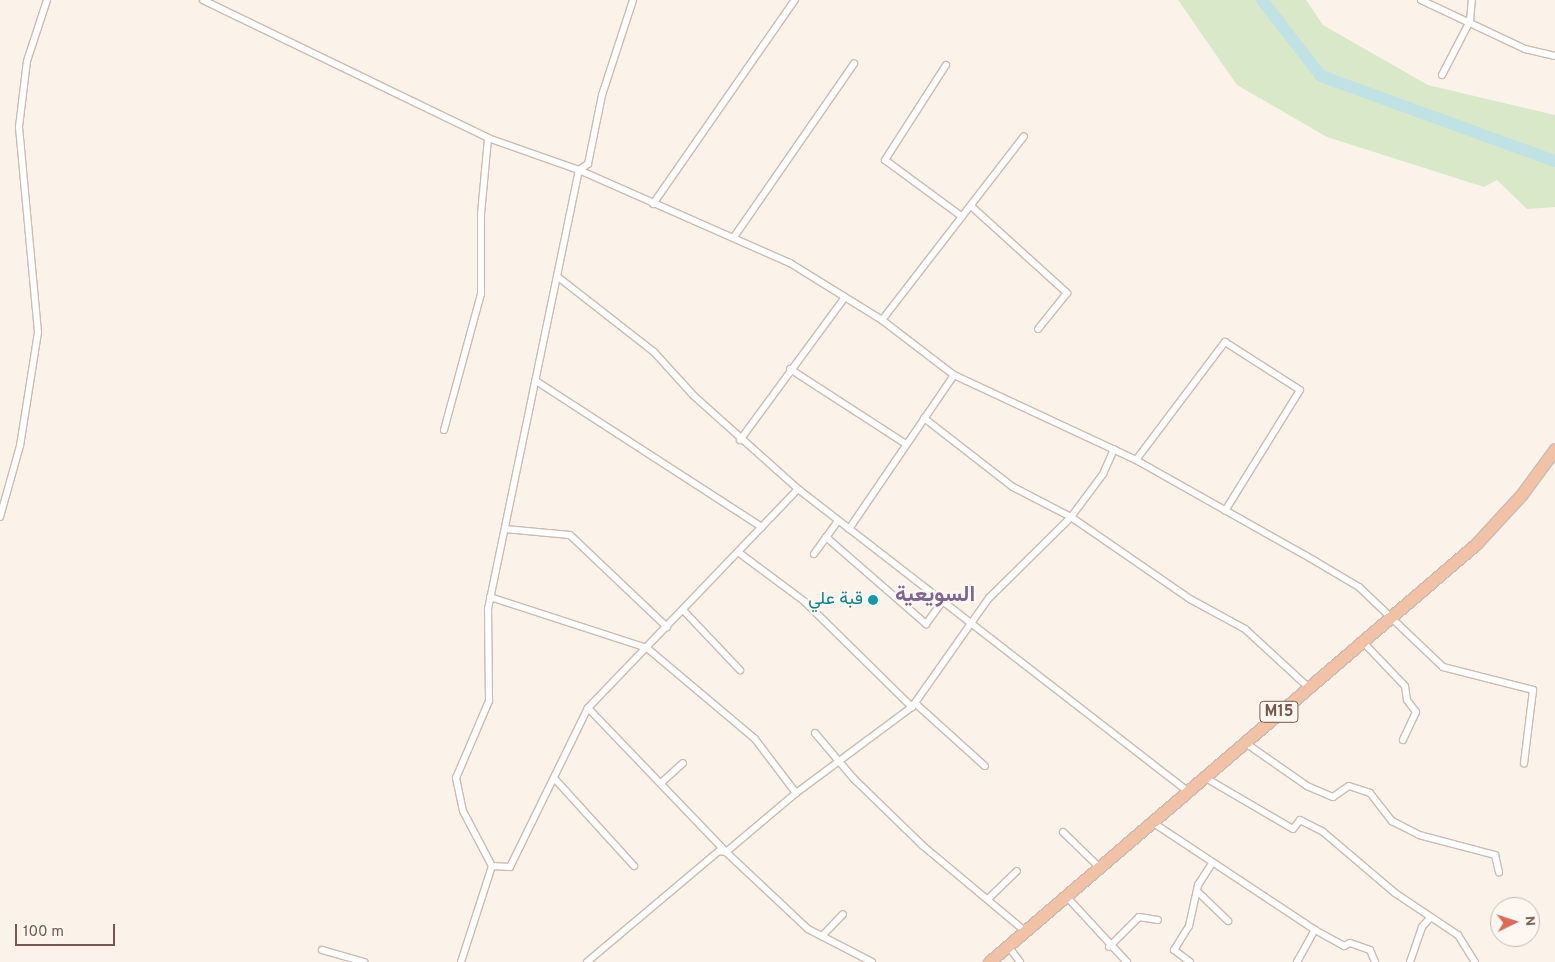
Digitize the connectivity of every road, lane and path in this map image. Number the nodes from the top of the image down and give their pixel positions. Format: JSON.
{"nodes":[{"id":1,"x":48,"y":0,"type":"edge"},
{"id":2,"x":203,"y":0,"type":"edge"},
{"id":3,"x":632,"y":0,"type":"edge"},
{"id":4,"x":795,"y":0,"type":"edge"},
{"id":5,"x":1421,"y":0,"type":"edge"},
{"id":6,"x":1472,"y":0,"type":"edge"},
{"id":7,"x":1470,"y":21,"type":"junction"},
{"id":8,"x":1555,"y":56,"type":"edge"},
{"id":9,"x":854,"y":64,"type":"dead end"},
{"id":10,"x":946,"y":65,"type":"dead end"},
{"id":11,"x":1442,"y":74,"type":"dead end"},
{"id":12,"x":1024,"y":136,"type":"dead end"},
{"id":13,"x":488,"y":138,"type":"junction"},
{"id":14,"x":579,"y":170,"type":"junction"},
{"id":15,"x":653,"y":204,"type":"junction"},
{"id":16,"x":971,"y":206,"type":"junction"},
{"id":17,"x":960,"y":215,"type":"junction"},
{"id":18,"x":734,"y":237,"type":"junction"},
{"id":19,"x":558,"y":277,"type":"junction"},
{"id":20,"x":845,"y":298,"type":"junction"},
{"id":21,"x":882,"y":320,"type":"junction"},
{"id":22,"x":1038,"y":330,"type":"dead end"},
{"id":23,"x":790,"y":369,"type":"junction"},
{"id":24,"x":954,"y":374,"type":"junction"},
{"id":25,"x":536,"y":381,"type":"junction"},
{"id":26,"x":924,"y":418,"type":"junction"},
{"id":27,"x":444,"y":430,"type":"dead end"},
{"id":28,"x":740,"y":440,"type":"junction"},
{"id":29,"x":906,"y":444,"type":"junction"},
{"id":30,"x":1114,"y":449,"type":"junction"},
{"id":31,"x":1555,"y":449,"type":"edge"},
{"id":32,"x":1136,"y":460,"type":"junction"},
{"id":33,"x":798,"y":490,"type":"junction"},
{"id":34,"x":1225,"y":510,"type":"junction"},
{"id":35,"x":0,"y":517,"type":"edge"},
{"id":36,"x":1071,"y":517,"type":"junction"},
{"id":37,"x":838,"y":521,"type":"junction"},
{"id":38,"x":762,"y":527,"type":"junction"},
{"id":39,"x":505,"y":529,"type":"junction"},
{"id":40,"x":849,"y":529,"type":"junction"},
{"id":41,"x":826,"y":537,"type":"junction"},
{"id":42,"x":738,"y":552,"type":"junction"},
{"id":43,"x":814,"y":554,"type":"dead end"},
{"id":44,"x":490,"y":597,"type":"junction"},
{"id":45,"x":942,"y":602,"type":"junction"},
{"id":46,"x":683,"y":610,"type":"junction"},
{"id":47,"x":1391,"y":615,"type":"junction"},
{"id":48,"x":972,"y":622,"type":"junction"},
{"id":49,"x":667,"y":627,"type":"junction"},
{"id":50,"x":1362,"y":640,"type":"junction"},
{"id":51,"x":647,"y":648,"type":"junction"},
{"id":52,"x":740,"y":670,"type":"dead end"},
{"id":53,"x":1308,"y":687,"type":"junction"},
{"id":54,"x":914,"y":705,"type":"junction"},
{"id":55,"x":588,"y":708,"type":"junction"},
{"id":56,"x":815,"y":733,"type":"dead end"},
{"id":57,"x":1403,"y":740,"type":"dead end"},
{"id":58,"x":1244,"y":742,"type":"junction"},
{"id":59,"x":839,"y":761,"type":"junction"},
{"id":60,"x":683,"y":763,"type":"dead end"},
{"id":61,"x":1524,"y":763,"type":"dead end"},
{"id":62,"x":985,"y":766,"type":"dead end"},
{"id":63,"x":1204,"y":776,"type":"junction"},
{"id":64,"x":554,"y":778,"type":"junction"},
{"id":65,"x":662,"y":782,"type":"junction"},
{"id":66,"x":1187,"y":791,"type":"junction"},
{"id":67,"x":796,"y":793,"type":"junction"},
{"id":68,"x":1152,"y":822,"type":"junction"},
{"id":69,"x":1063,"y":832,"type":"dead end"},
{"id":70,"x":726,"y":852,"type":"junction"},
{"id":71,"x":1212,"y":865,"type":"junction"},
{"id":72,"x":492,"y":866,"type":"junction"},
{"id":73,"x":634,"y":866,"type":"dead end"},
{"id":74,"x":1099,"y":867,"type":"junction"},
{"id":75,"x":1018,"y":871,"type":"dead end"},
{"id":76,"x":1499,"y":873,"type":"dead end"},
{"id":77,"x":1198,"y":892,"type":"junction"},
{"id":78,"x":1066,"y":896,"type":"junction"},
{"id":79,"x":988,"y":899,"type":"junction"},
{"id":80,"x":843,"y":914,"type":"dead end"},
{"id":81,"x":1429,"y":919,"type":"junction"},
{"id":82,"x":1158,"y":920,"type":"dead end"},
{"id":83,"x":1228,"y":920,"type":"dead end"},
{"id":84,"x":1315,"y":930,"type":"junction"},
{"id":85,"x":1025,"y":931,"type":"junction"},
{"id":86,"x":822,"y":936,"type":"junction"},
{"id":87,"x":1008,"y":946,"type":"junction"},
{"id":88,"x":1110,"y":947,"type":"junction"},
{"id":89,"x":322,"y":950,"type":"dead end"},
{"id":90,"x":364,"y":962,"type":"edge"},
{"id":91,"x":461,"y":962,"type":"edge"},
{"id":92,"x":587,"y":962,"type":"edge"},
{"id":93,"x":872,"y":962,"type":"edge"},
{"id":94,"x":990,"y":962,"type":"edge"},
{"id":95,"x":1020,"y":962,"type":"edge"},
{"id":96,"x":1127,"y":962,"type":"edge"},
{"id":97,"x":1190,"y":962,"type":"edge"},
{"id":98,"x":1297,"y":962,"type":"edge"},
{"id":99,"x":1375,"y":962,"type":"edge"},
{"id":100,"x":1410,"y":962,"type":"edge"},
{"id":101,"x":1475,"y":962,"type":"edge"}],
"edges":[{"from":1,"to":35,"type":"street"},
{"from":2,"to":13,"type":"street"},
{"from":3,"to":14,"type":"street"},
{"from":4,"to":15,"type":"street"},
{"from":5,"to":7,"type":"street"},
{"from":6,"to":7,"type":"street"},
{"from":7,"to":8,"type":"street"},
{"from":7,"to":11,"type":"street"},
{"from":9,"to":18,"type":"street"},
{"from":10,"to":17,"type":"street"},
{"from":12,"to":16,"type":"street"},
{"from":13,"to":14,"type":"street"},
{"from":13,"to":27,"type":"street"},
{"from":14,"to":15,"type":"street"},
{"from":14,"to":19,"type":"street"},
{"from":15,"to":18,"type":"street"},
{"from":16,"to":17,"type":"street"},
{"from":16,"to":22,"type":"street"},
{"from":17,"to":21,"type":"street"},
{"from":18,"to":20,"type":"street"},
{"from":19,"to":25,"type":"street"},
{"from":19,"to":28,"type":"street"},
{"from":20,"to":21,"type":"street"},
{"from":20,"to":23,"type":"street"},
{"from":21,"to":24,"type":"street"},
{"from":23,"to":28,"type":"street"},
{"from":23,"to":29,"type":"street"},
{"from":24,"to":26,"type":"street"},
{"from":24,"to":30,"type":"street"},
{"from":25,"to":38,"type":"street"},
{"from":25,"to":39,"type":"street"},
{"from":26,"to":29,"type":"street"},
{"from":26,"to":36,"type":"street"},
{"from":28,"to":33,"type":"street"},
{"from":29,"to":40,"type":"street"},
{"from":30,"to":32,"type":"street"},
{"from":30,"to":36,"type":"street"},
{"from":31,"to":47,"type":"highway","number":"M15"},
{"from":32,"to":34,"type":"street"},
{"from":32,"to":34,"type":"street"},
{"from":33,"to":37,"type":"street"},
{"from":33,"to":38,"type":"street"},
{"from":34,"to":47,"type":"street"},
{"from":36,"to":48,"type":"street"},
{"from":36,"to":53,"type":"street"},
{"from":37,"to":40,"type":"street"},
{"from":37,"to":41,"type":"street"},
{"from":38,"to":42,"type":"street"},
{"from":39,"to":44,"type":"street"},
{"from":39,"to":49,"type":"street"},
{"from":40,"to":45,"type":"street"},
{"from":41,"to":43,"type":"street"},
{"from":41,"to":45,"type":"street"},
{"from":42,"to":46,"type":"street"},
{"from":42,"to":54,"type":"street"},
{"from":44,"to":51,"type":"street"},
{"from":44,"to":72,"type":"street"},
{"from":45,"to":48,"type":"street"},
{"from":46,"to":49,"type":"street"},
{"from":46,"to":52,"type":"street"},
{"from":47,"to":50,"type":"highway","number":"M15"},
{"from":47,"to":61,"type":"street"},
{"from":48,"to":54,"type":"street"},
{"from":48,"to":66,"type":"street"},
{"from":49,"to":51,"type":"street"},
{"from":50,"to":53,"type":"highway","number":"M15"},
{"from":50,"to":57,"type":"street"},
{"from":51,"to":55,"type":"street"},
{"from":51,"to":67,"type":"street"},
{"from":53,"to":58,"type":"highway","number":"M15"},
{"from":54,"to":59,"type":"street"},
{"from":54,"to":62,"type":"street"},
{"from":55,"to":64,"type":"street"},
{"from":55,"to":65,"type":"street"},
{"from":56,"to":59,"type":"street"},
{"from":58,"to":63,"type":"highway","number":"M15"},
{"from":58,"to":76,"type":"street"},
{"from":59,"to":67,"type":"street"},
{"from":59,"to":79,"type":"street"},
{"from":60,"to":65,"type":"street"},
{"from":63,"to":66,"type":"highway","number":"M15"},
{"from":63,"to":81,"type":"street"},
{"from":64,"to":72,"type":"street"},
{"from":64,"to":73,"type":"street"},
{"from":65,"to":70,"type":"street"},
{"from":66,"to":68,"type":"highway","number":"M15"},
{"from":67,"to":70,"type":"street"},
{"from":68,"to":71,"type":"street"},
{"from":68,"to":74,"type":"highway","number":"M15"},
{"from":69,"to":74,"type":"street"},
{"from":70,"to":86,"type":"street"},
{"from":70,"to":92,"type":"street"},
{"from":71,"to":77,"type":"street"},
{"from":71,"to":84,"type":"street"},
{"from":72,"to":91,"type":"street"},
{"from":74,"to":78,"type":"highway","number":"M15"},
{"from":75,"to":79,"type":"street"},
{"from":77,"to":83,"type":"street"},
{"from":77,"to":97,"type":"street"},
{"from":78,"to":85,"type":"highway","number":"M15"},
{"from":78,"to":88,"type":"street"},
{"from":79,"to":85,"type":"street"},
{"from":80,"to":86,"type":"street"},
{"from":81,"to":100,"type":"street"},
{"from":81,"to":101,"type":"street"},
{"from":82,"to":88,"type":"street"},
{"from":84,"to":98,"type":"street"},
{"from":84,"to":99,"type":"street"},
{"from":85,"to":87,"type":"highway","number":"M15"},
{"from":86,"to":93,"type":"street"},
{"from":87,"to":94,"type":"highway","number":"M15"},
{"from":87,"to":95,"type":"street"},
{"from":88,"to":96,"type":"street"},
{"from":89,"to":90,"type":"street"}]}
